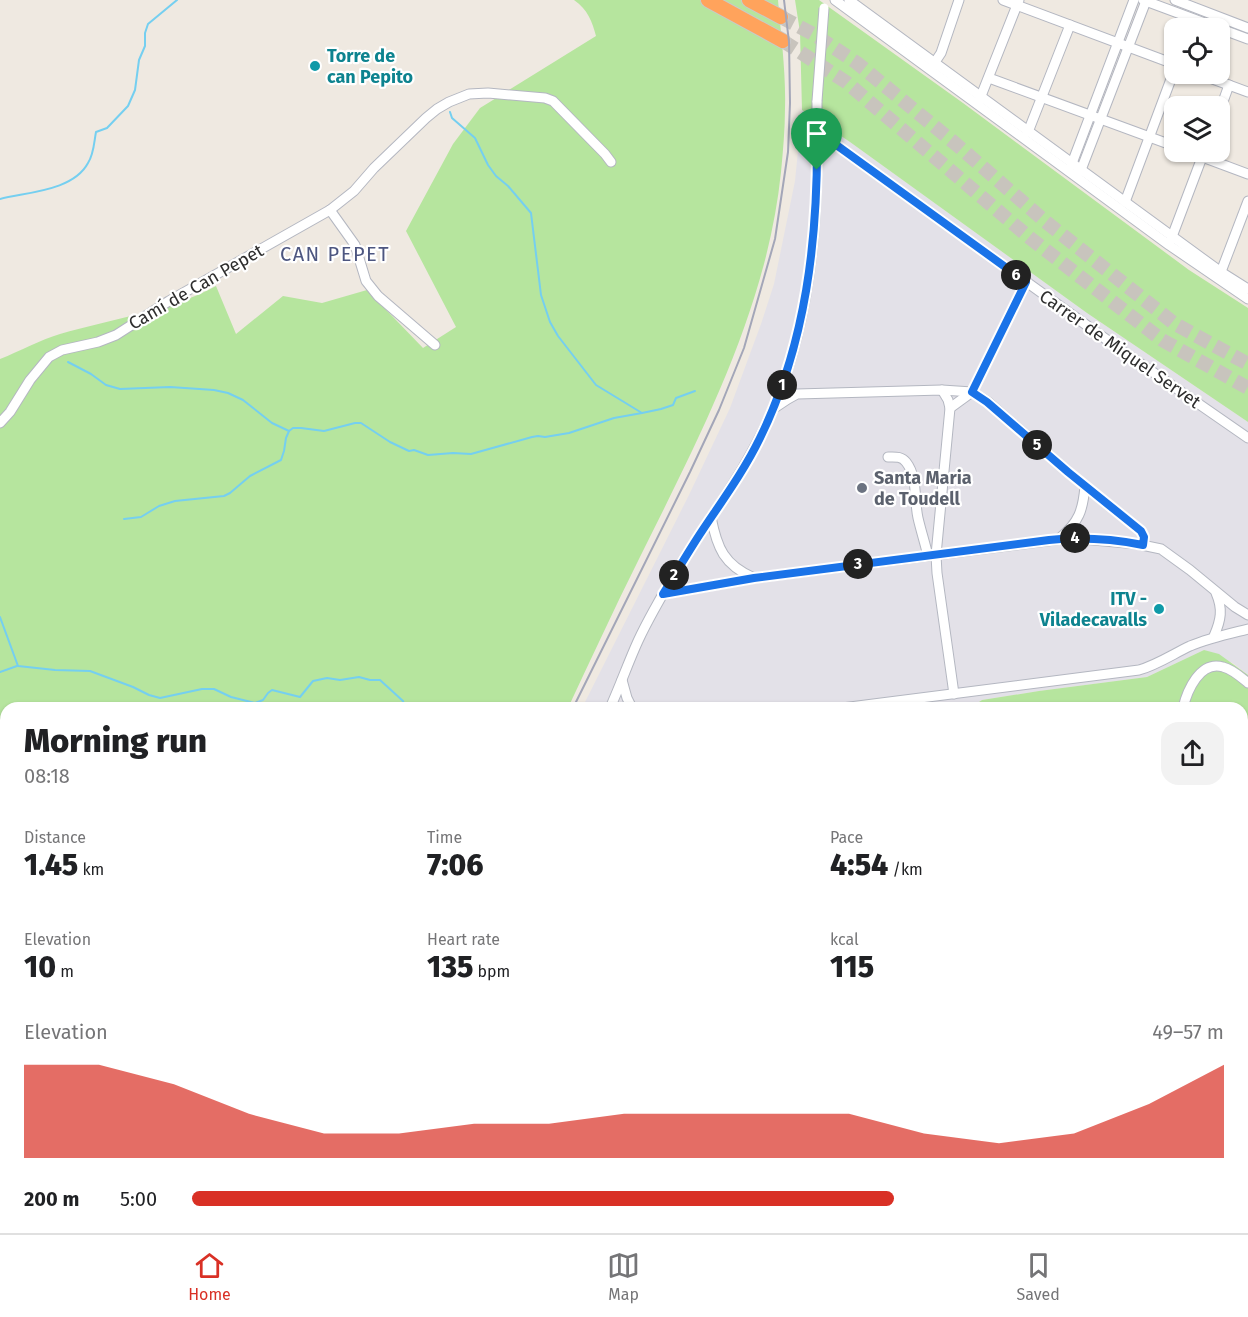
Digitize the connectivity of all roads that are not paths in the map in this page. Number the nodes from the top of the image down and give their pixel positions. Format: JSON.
{"nodes":[{"id":1,"x":708,"y":0,"type":"edge"},
{"id":2,"x":749,"y":0,"type":"edge"},
{"id":3,"x":835,"y":0,"type":"edge"},
{"id":4,"x":849,"y":0,"type":"edge"},
{"id":5,"x":959,"y":0,"type":"edge"},
{"id":6,"x":1003,"y":0,"type":"edge"},
{"id":7,"x":1134,"y":0,"type":"edge"},
{"id":8,"x":1175,"y":0,"type":"edge"},
{"id":9,"x":1145,"y":1,"type":"edge"},
{"id":10,"x":1018,"y":3,"type":"edge"},
{"id":11,"x":825,"y":4,"type":"edge"},
{"id":12,"x":781,"y":17,"type":"tunnel mouth"},
{"id":13,"x":1070,"y":25,"type":"junction"},
{"id":14,"x":1248,"y":28,"type":"edge"},
{"id":15,"x":1248,"y":39,"type":"edge"},
{"id":16,"x":783,"y":41,"type":"tunnel mouth"},
{"id":17,"x":1118,"y":43,"type":"junction"},
{"id":18,"x":1129,"y":47,"type":"junction"},
{"id":19,"x":1164,"y":60,"type":"edge"},
{"id":20,"x":932,"y":67,"type":"junction"},
{"id":21,"x":989,"y":78,"type":"junction"},
{"id":22,"x":1169,"y":84,"type":"edge"},
{"id":23,"x":1229,"y":85,"type":"joint"},
{"id":24,"x":1248,"y":92,"type":"edge"},
{"id":25,"x":1225,"y":96,"type":"edge"},
{"id":26,"x":1041,"y":98,"type":"junction"},
{"id":27,"x":979,"y":101,"type":"junction"},
{"id":28,"x":1089,"y":116,"type":"junction"},
{"id":29,"x":1101,"y":120,"type":"junction"},
{"id":30,"x":1028,"y":132,"type":"junction"},
{"id":31,"x":817,"y":135,"type":"junction"},
{"id":32,"x":1150,"y":137,"type":"junction"},
{"id":33,"x":1164,"y":142,"type":"edge"},
{"id":34,"x":611,"y":162,"type":"dead end"},
{"id":35,"x":1200,"y":162,"type":"edge"},
{"id":36,"x":1221,"y":162,"type":"edge"},
{"id":37,"x":1075,"y":170,"type":"junction"},
{"id":38,"x":1248,"y":174,"type":"edge"},
{"id":39,"x":1248,"y":201,"type":"edge"},
{"id":40,"x":1125,"y":202,"type":"junction"},
{"id":41,"x":330,"y":210,"type":"junction"},
{"id":42,"x":1170,"y":241,"type":"junction"},
{"id":43,"x":1219,"y":276,"type":"junction"},
{"id":44,"x":1026,"y":282,"type":"junction"},
{"id":45,"x":1248,"y":290,"type":"edge"},
{"id":46,"x":1248,"y":299,"type":"edge"},
{"id":47,"x":435,"y":345,"type":"dead end"},
{"id":48,"x":786,"y":375,"type":"junction"},
{"id":49,"x":942,"y":390,"type":"junction"},
{"id":50,"x":972,"y":392,"type":"junction"},
{"id":51,"x":797,"y":394,"type":"junction"},
{"id":52,"x":950,"y":408,"type":"junction"},
{"id":53,"x":773,"y":410,"type":"junction"},
{"id":54,"x":0,"y":423,"type":"edge"},
{"id":55,"x":1248,"y":438,"type":"edge"},
{"id":56,"x":888,"y":457,"type":"dead end"},
{"id":57,"x":1085,"y":486,"type":"junction"},
{"id":58,"x":711,"y":517,"type":"junction"},
{"id":59,"x":1059,"y":539,"type":"junction"},
{"id":60,"x":1143,"y":545,"type":"junction"},
{"id":61,"x":932,"y":555,"type":"junction"},
{"id":62,"x":674,"y":576,"type":"junction"},
{"id":63,"x":754,"y":578,"type":"junction"},
{"id":64,"x":685,"y":589,"type":"junction"},
{"id":65,"x":1216,"y":592,"type":"junction"},
{"id":66,"x":663,"y":594,"type":"junction"},
{"id":67,"x":1248,"y":615,"type":"edge"},
{"id":68,"x":1248,"y":629,"type":"edge"},
{"id":69,"x":1214,"y":636,"type":"junction"},
{"id":70,"x":622,"y":680,"type":"junction"},
{"id":71,"x":1248,"y":683,"type":"edge"},
{"id":72,"x":954,"y":694,"type":"junction"},
{"id":73,"x":613,"y":702,"type":"edge"},
{"id":74,"x":629,"y":702,"type":"edge"},
{"id":75,"x":890,"y":702,"type":"edge"},
{"id":76,"x":1184,"y":702,"type":"edge"},
{"id":77,"x":274,"y":1233,"type":"edge"},
{"id":78,"x":289,"y":1233,"type":"edge"}],
"edges":[{"from":1,"to":16,"type":"highway"},
{"from":2,"to":12,"type":"highway"},
{"from":3,"to":20,"type":"street"},
{"from":4,"to":20,"type":"street"},
{"from":5,"to":20,"type":"street"},
{"from":6,"to":10,"type":"street"},
{"from":7,"to":17,"type":"street"},
{"from":8,"to":14,"type":"street"},
{"from":9,"to":15,"type":"street"},
{"from":9,"to":18,"type":"street"},
{"from":10,"to":13,"type":"street"},
{"from":10,"to":21,"type":"street"},
{"from":11,"to":31,"type":"street","bridge":true},
{"from":13,"to":17,"type":"street"},
{"from":13,"to":26,"type":"street"},
{"from":17,"to":18,"type":"street"},
{"from":17,"to":28,"type":"street"},
{"from":18,"to":19,"type":"street"},
{"from":18,"to":29,"type":"street"},
{"from":20,"to":27,"type":"street"},
{"from":21,"to":26,"type":"street"},
{"from":21,"to":27,"type":"street"},
{"from":22,"to":32,"type":"street"},
{"from":23,"to":24,"type":"street"},
{"from":23,"to":25,"type":"street"},
{"from":26,"to":28,"type":"street"},
{"from":26,"to":30,"type":"street"},
{"from":27,"to":30,"type":"street"},
{"from":27,"to":37,"type":"street"},
{"from":28,"to":29,"type":"street"},
{"from":28,"to":37,"type":"street"},
{"from":29,"to":32,"type":"street"},
{"from":29,"to":37,"type":"street"},
{"from":30,"to":37,"type":"street"},
{"from":31,"to":44,"type":"street","name":"Carrer de Miquel Servet"},
{"from":31,"to":48,"type":"street"},
{"from":32,"to":33,"type":"street"},
{"from":32,"to":40,"type":"street"},
{"from":34,"to":41,"type":"street","name":"Camí de Can Pepet"},
{"from":35,"to":42,"type":"street"},
{"from":36,"to":38,"type":"street"},
{"from":37,"to":40,"type":"street"},
{"from":37,"to":42,"type":"street"},
{"from":39,"to":43,"type":"street"},
{"from":40,"to":42,"type":"street"},
{"from":41,"to":47,"type":"street"},
{"from":41,"to":54,"type":"street","name":"Camí de Can Pepet"},
{"from":42,"to":43,"type":"street"},
{"from":43,"to":45,"type":"street"},
{"from":43,"to":46,"type":"street"},
{"from":44,"to":50,"type":"street"},
{"from":44,"to":55,"type":"street","name":"Carrer de Miquel Servet"},
{"from":48,"to":51,"type":"street"},
{"from":48,"to":53,"type":"street"},
{"from":49,"to":50,"type":"street"},
{"from":49,"to":51,"type":"street"},
{"from":49,"to":52,"type":"street"},
{"from":50,"to":52,"type":"street"},
{"from":50,"to":57,"type":"street"},
{"from":51,"to":53,"type":"street"},
{"from":52,"to":61,"type":"street"},
{"from":53,"to":58,"type":"street"},
{"from":56,"to":61,"type":"street"},
{"from":57,"to":59,"type":"street"},
{"from":57,"to":60,"type":"street"},
{"from":58,"to":62,"type":"street"},
{"from":58,"to":63,"type":"street"},
{"from":59,"to":60,"type":"street"},
{"from":59,"to":61,"type":"street"},
{"from":60,"to":65,"type":"street"},
{"from":61,"to":63,"type":"street"},
{"from":61,"to":72,"type":"street"},
{"from":62,"to":64,"type":"street"},
{"from":62,"to":66,"type":"street"},
{"from":63,"to":64,"type":"street"},
{"from":64,"to":66,"type":"street"},
{"from":65,"to":67,"type":"street"},
{"from":65,"to":69,"type":"street"},
{"from":66,"to":70,"type":"street"},
{"from":68,"to":69,"type":"street"},
{"from":69,"to":72,"type":"street"},
{"from":70,"to":73,"type":"street"},
{"from":70,"to":74,"type":"street"},
{"from":71,"to":76,"type":"street"},
{"from":72,"to":75,"type":"street"},
{"from":77,"to":78,"type":"street"}]}
